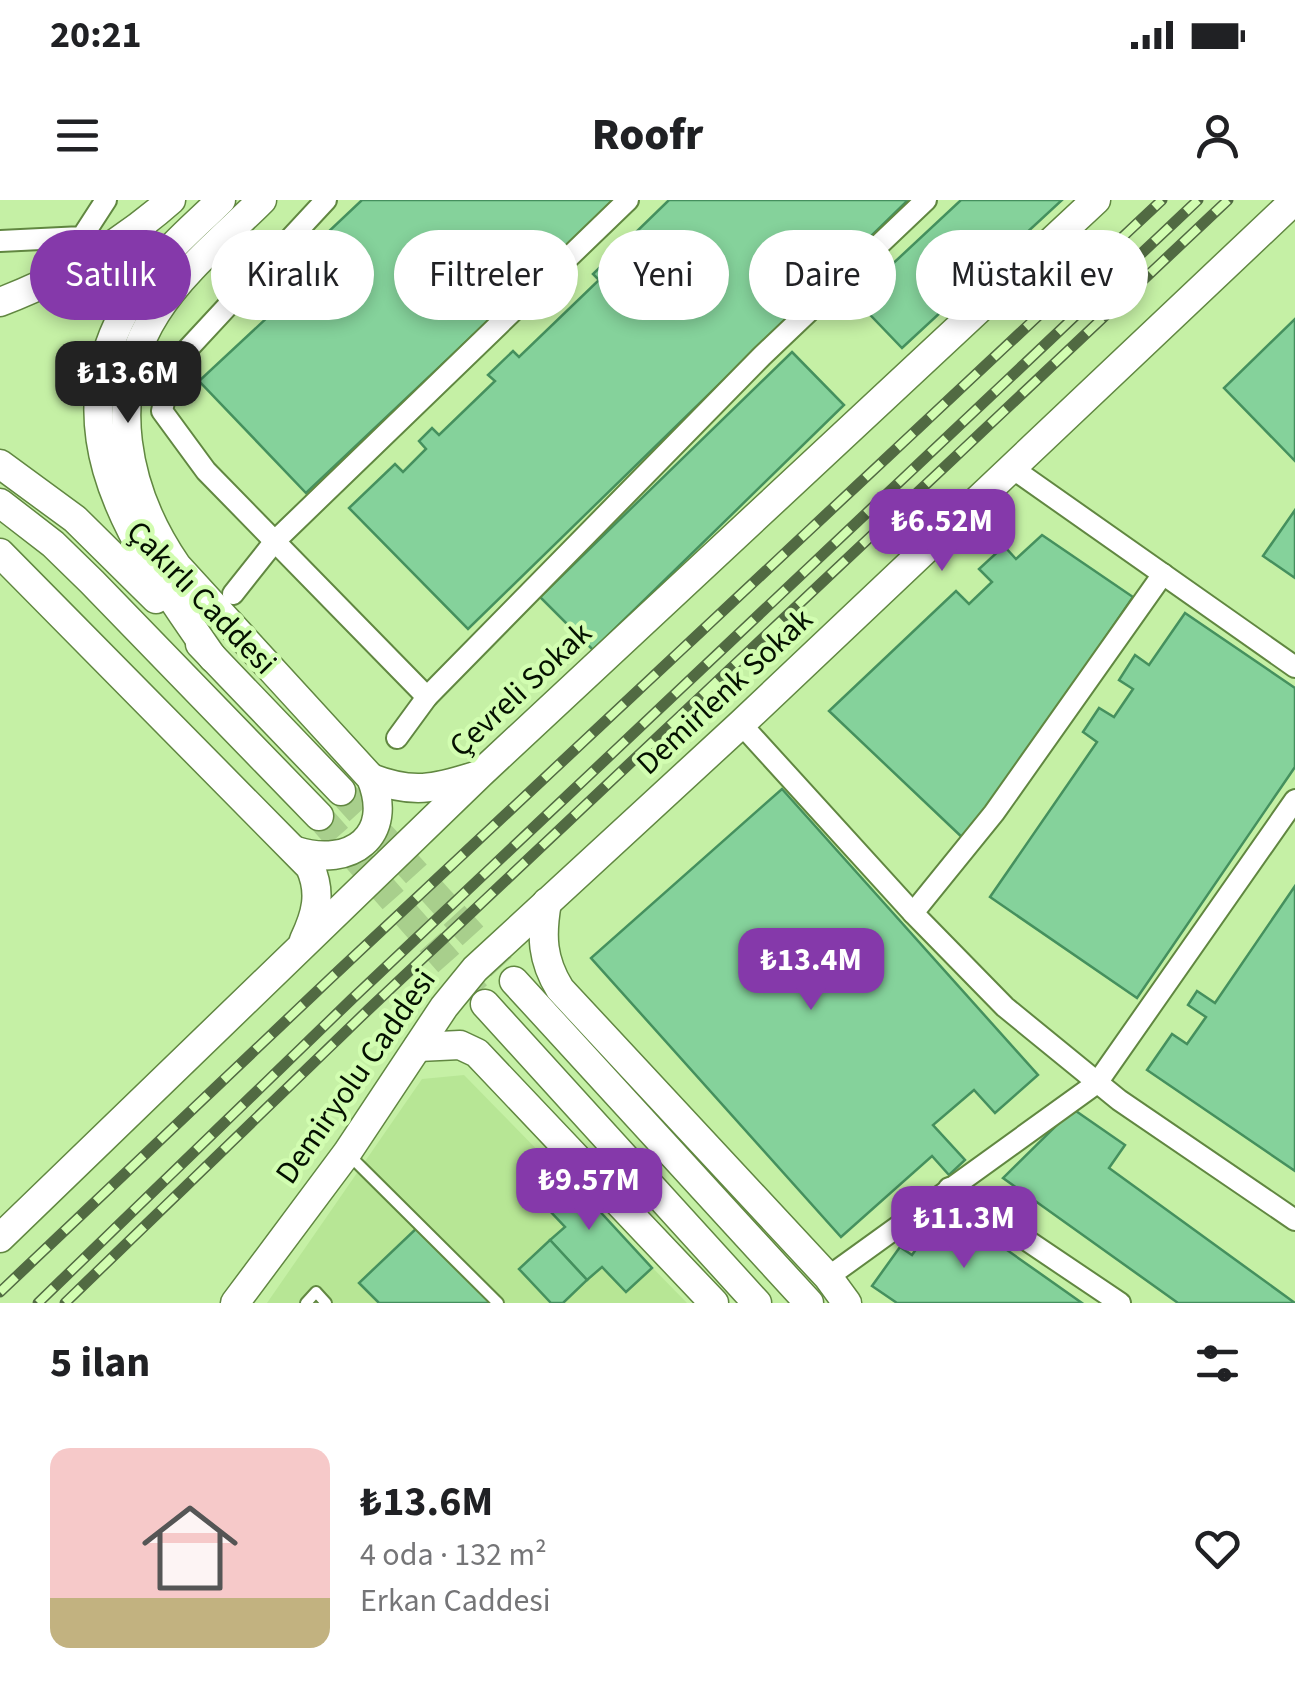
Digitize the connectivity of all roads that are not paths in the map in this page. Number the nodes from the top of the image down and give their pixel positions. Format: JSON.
{"nodes":[{"id":1,"x":106,"y":200,"type":"edge"},
{"id":2,"x":171,"y":200,"type":"edge"},
{"id":3,"x":221,"y":200,"type":"edge"},
{"id":4,"x":262,"y":200,"type":"edge"},
{"id":5,"x":326,"y":200,"type":"edge"},
{"id":6,"x":628,"y":200,"type":"edge"},
{"id":7,"x":926,"y":200,"type":"edge"},
{"id":8,"x":1096,"y":200,"type":"edge"},
{"id":9,"x":1295,"y":200,"type":"edge"},
{"id":10,"x":0,"y":241,"type":"edge"},
{"id":11,"x":0,"y":302,"type":"edge"},
{"id":12,"x":0,"y":464,"type":"edge"},
{"id":13,"x":1012,"y":468,"type":"junction"},
{"id":14,"x":0,"y":502,"type":"edge"},
{"id":15,"x":275,"y":541,"type":"junction"},
{"id":16,"x":0,"y":553,"type":"edge"},
{"id":17,"x":1162,"y":574,"type":"junction"},
{"id":18,"x":233,"y":594,"type":"dead end"},
{"id":19,"x":212,"y":658,"type":"junction"},
{"id":20,"x":1295,"y":668,"type":"edge"},
{"id":21,"x":427,"y":697,"type":"junction"},
{"id":22,"x":741,"y":724,"type":"junction"},
{"id":23,"x":397,"y":738,"type":"dead end"},
{"id":24,"x":481,"y":774,"type":"junction"},
{"id":25,"x":371,"y":778,"type":"junction"},
{"id":26,"x":341,"y":791,"type":"tunnel mouth"},
{"id":27,"x":1295,"y":800,"type":"edge"},
{"id":28,"x":320,"y":816,"type":"tunnel mouth"},
{"id":29,"x":296,"y":850,"type":"junction"},
{"id":30,"x":547,"y":902,"type":"junction"},
{"id":31,"x":914,"y":913,"type":"junction"},
{"id":32,"x":300,"y":948,"type":"junction"},
{"id":33,"x":514,"y":981,"type":"tunnel mouth"},
{"id":34,"x":486,"y":1004,"type":"tunnel mouth"},
{"id":35,"x":418,"y":1046,"type":"junction"},
{"id":36,"x":1097,"y":1082,"type":"junction"},
{"id":37,"x":347,"y":1153,"type":"junction"},
{"id":38,"x":948,"y":1188,"type":"junction"},
{"id":39,"x":1295,"y":1220,"type":"edge"},
{"id":40,"x":0,"y":1238,"type":"edge"},
{"id":41,"x":828,"y":1277,"type":"junction"},
{"id":42,"x":235,"y":1303,"type":"edge"},
{"id":43,"x":306,"y":1303,"type":"edge"},
{"id":44,"x":326,"y":1303,"type":"edge"},
{"id":45,"x":498,"y":1303,"type":"edge"},
{"id":46,"x":714,"y":1303,"type":"edge"},
{"id":47,"x":757,"y":1303,"type":"edge"},
{"id":48,"x":810,"y":1303,"type":"edge"},
{"id":49,"x":847,"y":1303,"type":"edge"},
{"id":50,"x":1120,"y":1303,"type":"edge"}],
"edges":[{"from":1,"to":10,"type":"street"},
{"from":2,"to":11,"type":"main road"},
{"from":3,"to":19,"type":"main road"},
{"from":4,"to":25,"type":"main road"},
{"from":5,"to":15,"type":"street"},
{"from":6,"to":15,"type":"street"},
{"from":7,"to":21,"type":"street"},
{"from":8,"to":24,"type":"main road","name":"Çevreli Sokak"},
{"from":9,"to":13,"type":"main road","name":"Demirlenk Sokak"},
{"from":12,"to":19,"type":"main road","name":"Çakırlı Caddesi"},
{"from":13,"to":17,"type":"street"},
{"from":13,"to":22,"type":"main road","name":"Demirlenk Sokak"},
{"from":14,"to":28,"type":"main road","name":"Çakırlı Caddesi"},
{"from":15,"to":18,"type":"street"},
{"from":15,"to":21,"type":"street"},
{"from":16,"to":29,"type":"main road"},
{"from":17,"to":20,"type":"street"},
{"from":17,"to":31,"type":"street"},
{"from":19,"to":26,"type":"main road","name":"Çakırlı Caddesi"},
{"from":21,"to":23,"type":"street"},
{"from":22,"to":30,"type":"main road","name":"Demirlenk Sokak"},
{"from":22,"to":31,"type":"street"},
{"from":24,"to":25,"type":"main road"},
{"from":24,"to":32,"type":"main road","name":"Çevreli Sokak"},
{"from":25,"to":29,"type":"main road"},
{"from":27,"to":36,"type":"street"},
{"from":29,"to":32,"type":"main road"},
{"from":30,"to":35,"type":"main road","name":"Demiryolu Caddesi"},
{"from":30,"to":41,"type":"main road"},
{"from":31,"to":36,"type":"street"},
{"from":32,"to":40,"type":"main road","name":"Çevreli Sokak"},
{"from":33,"to":48,"type":"main road"},
{"from":34,"to":47,"type":"main road"},
{"from":35,"to":37,"type":"main road","name":"Demiryolu Caddesi"},
{"from":35,"to":46,"type":"main road"},
{"from":36,"to":38,"type":"street"},
{"from":36,"to":39,"type":"street"},
{"from":37,"to":42,"type":"main road","name":"Demiryolu Caddesi"},
{"from":37,"to":45,"type":"lane"},
{"from":38,"to":41,"type":"street"},
{"from":38,"to":50,"type":"street"},
{"from":41,"to":49,"type":"main road"},
{"from":43,"to":44,"type":"lane"}]}
